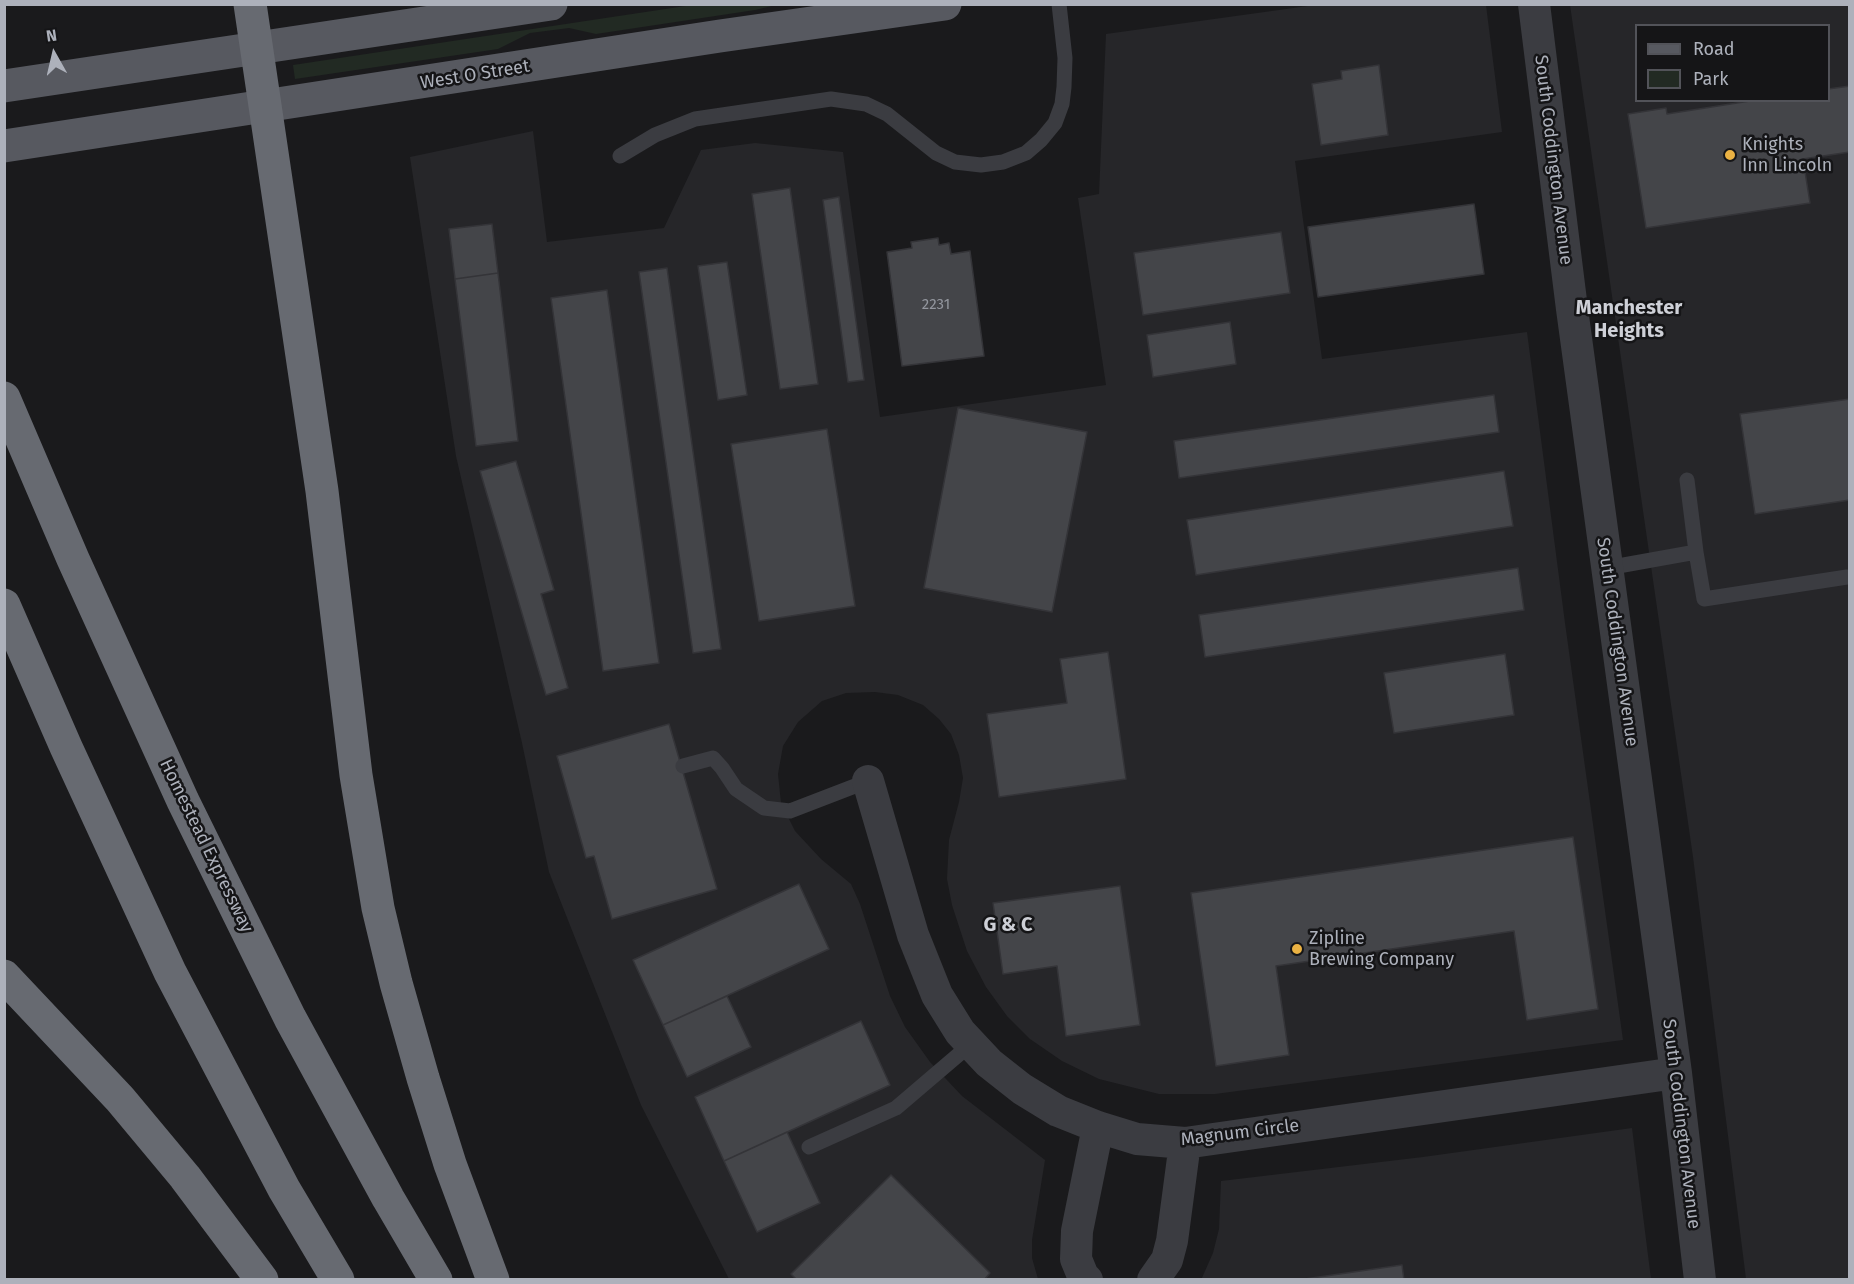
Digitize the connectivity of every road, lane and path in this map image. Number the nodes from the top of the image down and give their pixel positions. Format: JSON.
{"nodes":[{"id":1,"x":250,"y":4,"type":"edge"},
{"id":2,"x":551,"y":4,"type":"edge"},
{"id":3,"x":945,"y":4,"type":"edge"},
{"id":4,"x":1059,"y":4,"type":"edge"},
{"id":5,"x":1534,"y":4,"type":"edge"},
{"id":6,"x":257,"y":48,"type":"junction"},
{"id":7,"x":4,"y":86,"type":"edge"},
{"id":8,"x":264,"y":107,"type":"junction"},
{"id":9,"x":4,"y":146,"type":"edge"},
{"id":10,"x":620,"y":156,"type":"dead end"},
{"id":11,"x":4,"y":398,"type":"edge"},
{"id":12,"x":1687,"y":480,"type":"dead end"},
{"id":13,"x":1696,"y":552,"type":"junction"},
{"id":14,"x":1607,"y":568,"type":"junction"},
{"id":15,"x":1847,"y":577,"type":"dead end"},
{"id":16,"x":4,"y":605,"type":"edge"},
{"id":17,"x":683,"y":766,"type":"dead end"},
{"id":18,"x":868,"y":781,"type":"joint"},
{"id":19,"x":4,"y":976,"type":"edge"},
{"id":20,"x":971,"y":1044,"type":"junction"},
{"id":21,"x":1676,"y":1073,"type":"junction"},
{"id":22,"x":1098,"y":1127,"type":"junction"},
{"id":23,"x":1185,"y":1143,"type":"junction"},
{"id":24,"x":809,"y":1146,"type":"dead end"},
{"id":25,"x":262,"y":1280,"type":"edge"},
{"id":26,"x":338,"y":1280,"type":"edge"},
{"id":27,"x":436,"y":1280,"type":"edge"},
{"id":28,"x":494,"y":1280,"type":"edge"},
{"id":29,"x":1087,"y":1280,"type":"edge"},
{"id":30,"x":1153,"y":1280,"type":"edge"},
{"id":31,"x":1700,"y":1280,"type":"edge"}],
"edges":[{"from":1,"to":6,"type":"highway"},
{"from":2,"to":6,"type":"main road"},
{"from":3,"to":8,"type":"main road","name":"West O Street"},
{"from":4,"to":10,"type":"lane"},
{"from":5,"to":14,"type":"street","name":"South Coddington Avenue"},
{"from":6,"to":7,"type":"main road"},
{"from":6,"to":8,"type":"highway"},
{"from":8,"to":9,"type":"main road","name":"West O Street"},
{"from":8,"to":28,"type":"highway"},
{"from":11,"to":27,"type":"highway","name":"Homestead Expressway"},
{"from":12,"to":13,"type":"lane"},
{"from":13,"to":14,"type":"lane"},
{"from":13,"to":15,"type":"lane"},
{"from":14,"to":21,"type":"street","name":"South Coddington Avenue"},
{"from":16,"to":26,"type":"highway"},
{"from":17,"to":18,"type":"lane"},
{"from":18,"to":20,"type":"street","name":"Magnum Circle"},
{"from":19,"to":25,"type":"highway"},
{"from":20,"to":22,"type":"street","name":"Magnum Circle"},
{"from":20,"to":24,"type":"lane"},
{"from":21,"to":23,"type":"street","name":"Magnum Circle"},
{"from":21,"to":31,"type":"street","name":"South Coddington Avenue"},
{"from":22,"to":23,"type":"street","name":"Magnum Circle"},
{"from":22,"to":29,"type":"street"},
{"from":23,"to":30,"type":"street"}]}
